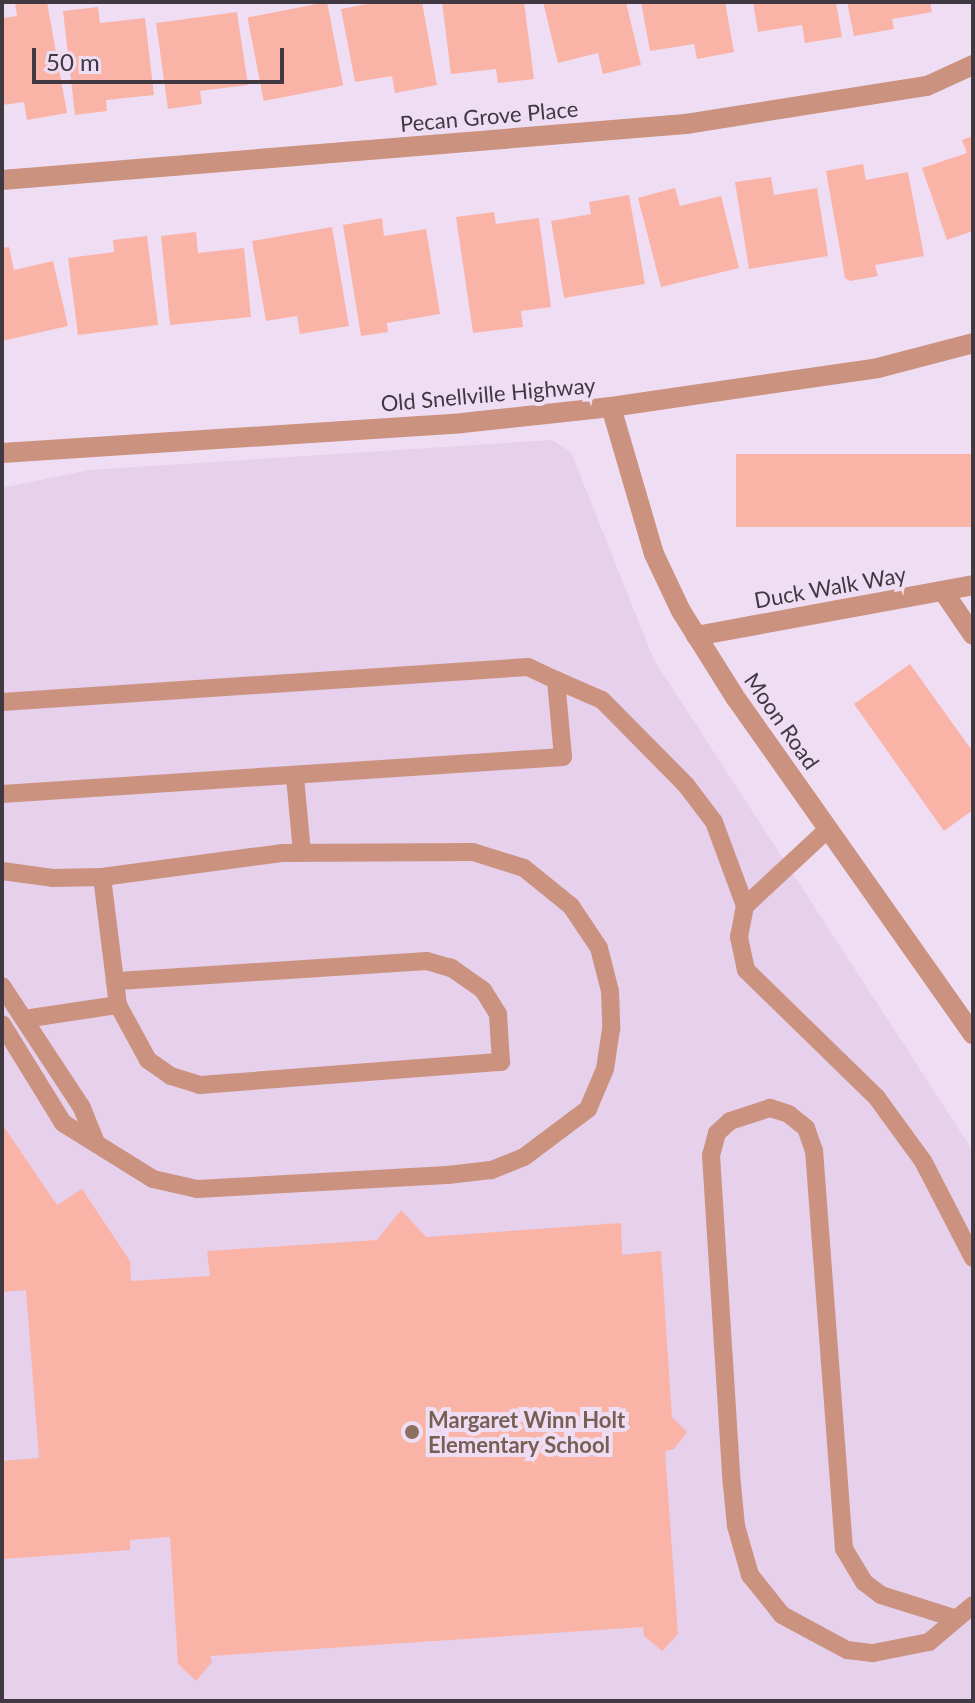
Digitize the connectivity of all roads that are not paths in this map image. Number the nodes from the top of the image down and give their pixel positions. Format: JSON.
{"nodes":[{"id":1,"x":973,"y":65,"type":"edge"},
{"id":2,"x":2,"y":180,"type":"edge"},
{"id":3,"x":973,"y":343,"type":"edge"},
{"id":4,"x":611,"y":407,"type":"junction"},
{"id":5,"x":2,"y":453,"type":"edge"},
{"id":6,"x":973,"y":585,"type":"edge"},
{"id":7,"x":943,"y":591,"type":"junction"},
{"id":8,"x":973,"y":635,"type":"edge"},
{"id":9,"x":696,"y":636,"type":"junction"},
{"id":10,"x":556,"y":680,"type":"junction"},
{"id":11,"x":2,"y":702,"type":"edge"},
{"id":12,"x":295,"y":777,"type":"junction"},
{"id":13,"x":2,"y":794,"type":"edge"},
{"id":14,"x":828,"y":829,"type":"junction"},
{"id":15,"x":302,"y":852,"type":"junction"},
{"id":16,"x":2,"y":871,"type":"edge"},
{"id":17,"x":102,"y":877,"type":"junction"},
{"id":18,"x":745,"y":906,"type":"junction"},
{"id":19,"x":115,"y":981,"type":"junction"},
{"id":20,"x":2,"y":986,"type":"edge"},
{"id":21,"x":118,"y":1005,"type":"junction"},
{"id":22,"x":24,"y":1019,"type":"junction"},
{"id":23,"x":2,"y":1024,"type":"edge"},
{"id":24,"x":973,"y":1034,"type":"edge"},
{"id":25,"x":96,"y":1143,"type":"junction"},
{"id":26,"x":973,"y":1258,"type":"edge"},
{"id":27,"x":973,"y":1605,"type":"edge"},
{"id":28,"x":954,"y":1618,"type":"junction"}],
"edges":[{"from":1,"to":2,"type":"street","name":"Pecan Grove Place"},
{"from":3,"to":4,"type":"street","name":"Old Snellville Highway"},
{"from":4,"to":5,"type":"street","name":"Old Snellville Highway"},
{"from":4,"to":9,"type":"street","name":"Moon Road"},
{"from":6,"to":7,"type":"street","name":"Duck Walk Way"},
{"from":7,"to":8,"type":"street"},
{"from":7,"to":9,"type":"street","name":"Duck Walk Way"},
{"from":9,"to":14,"type":"street","name":"Moon Road"},
{"from":10,"to":11,"type":"lane"},
{"from":10,"to":12,"type":"lane"},
{"from":10,"to":18,"type":"lane"},
{"from":12,"to":13,"type":"lane"},
{"from":12,"to":15,"type":"lane"},
{"from":14,"to":18,"type":"lane"},
{"from":14,"to":24,"type":"street","name":"Moon Road"},
{"from":15,"to":17,"type":"lane"},
{"from":15,"to":25,"type":"lane"},
{"from":16,"to":17,"type":"lane"},
{"from":17,"to":19,"type":"lane"},
{"from":18,"to":26,"type":"lane"},
{"from":19,"to":21,"type":"lane"},
{"from":19,"to":21,"type":"lane"},
{"from":20,"to":22,"type":"lane"},
{"from":21,"to":22,"type":"lane"},
{"from":22,"to":25,"type":"lane"},
{"from":23,"to":25,"type":"lane"},
{"from":27,"to":28,"type":"lane"},
{"from":28,"to":28,"type":"lane"}]}
